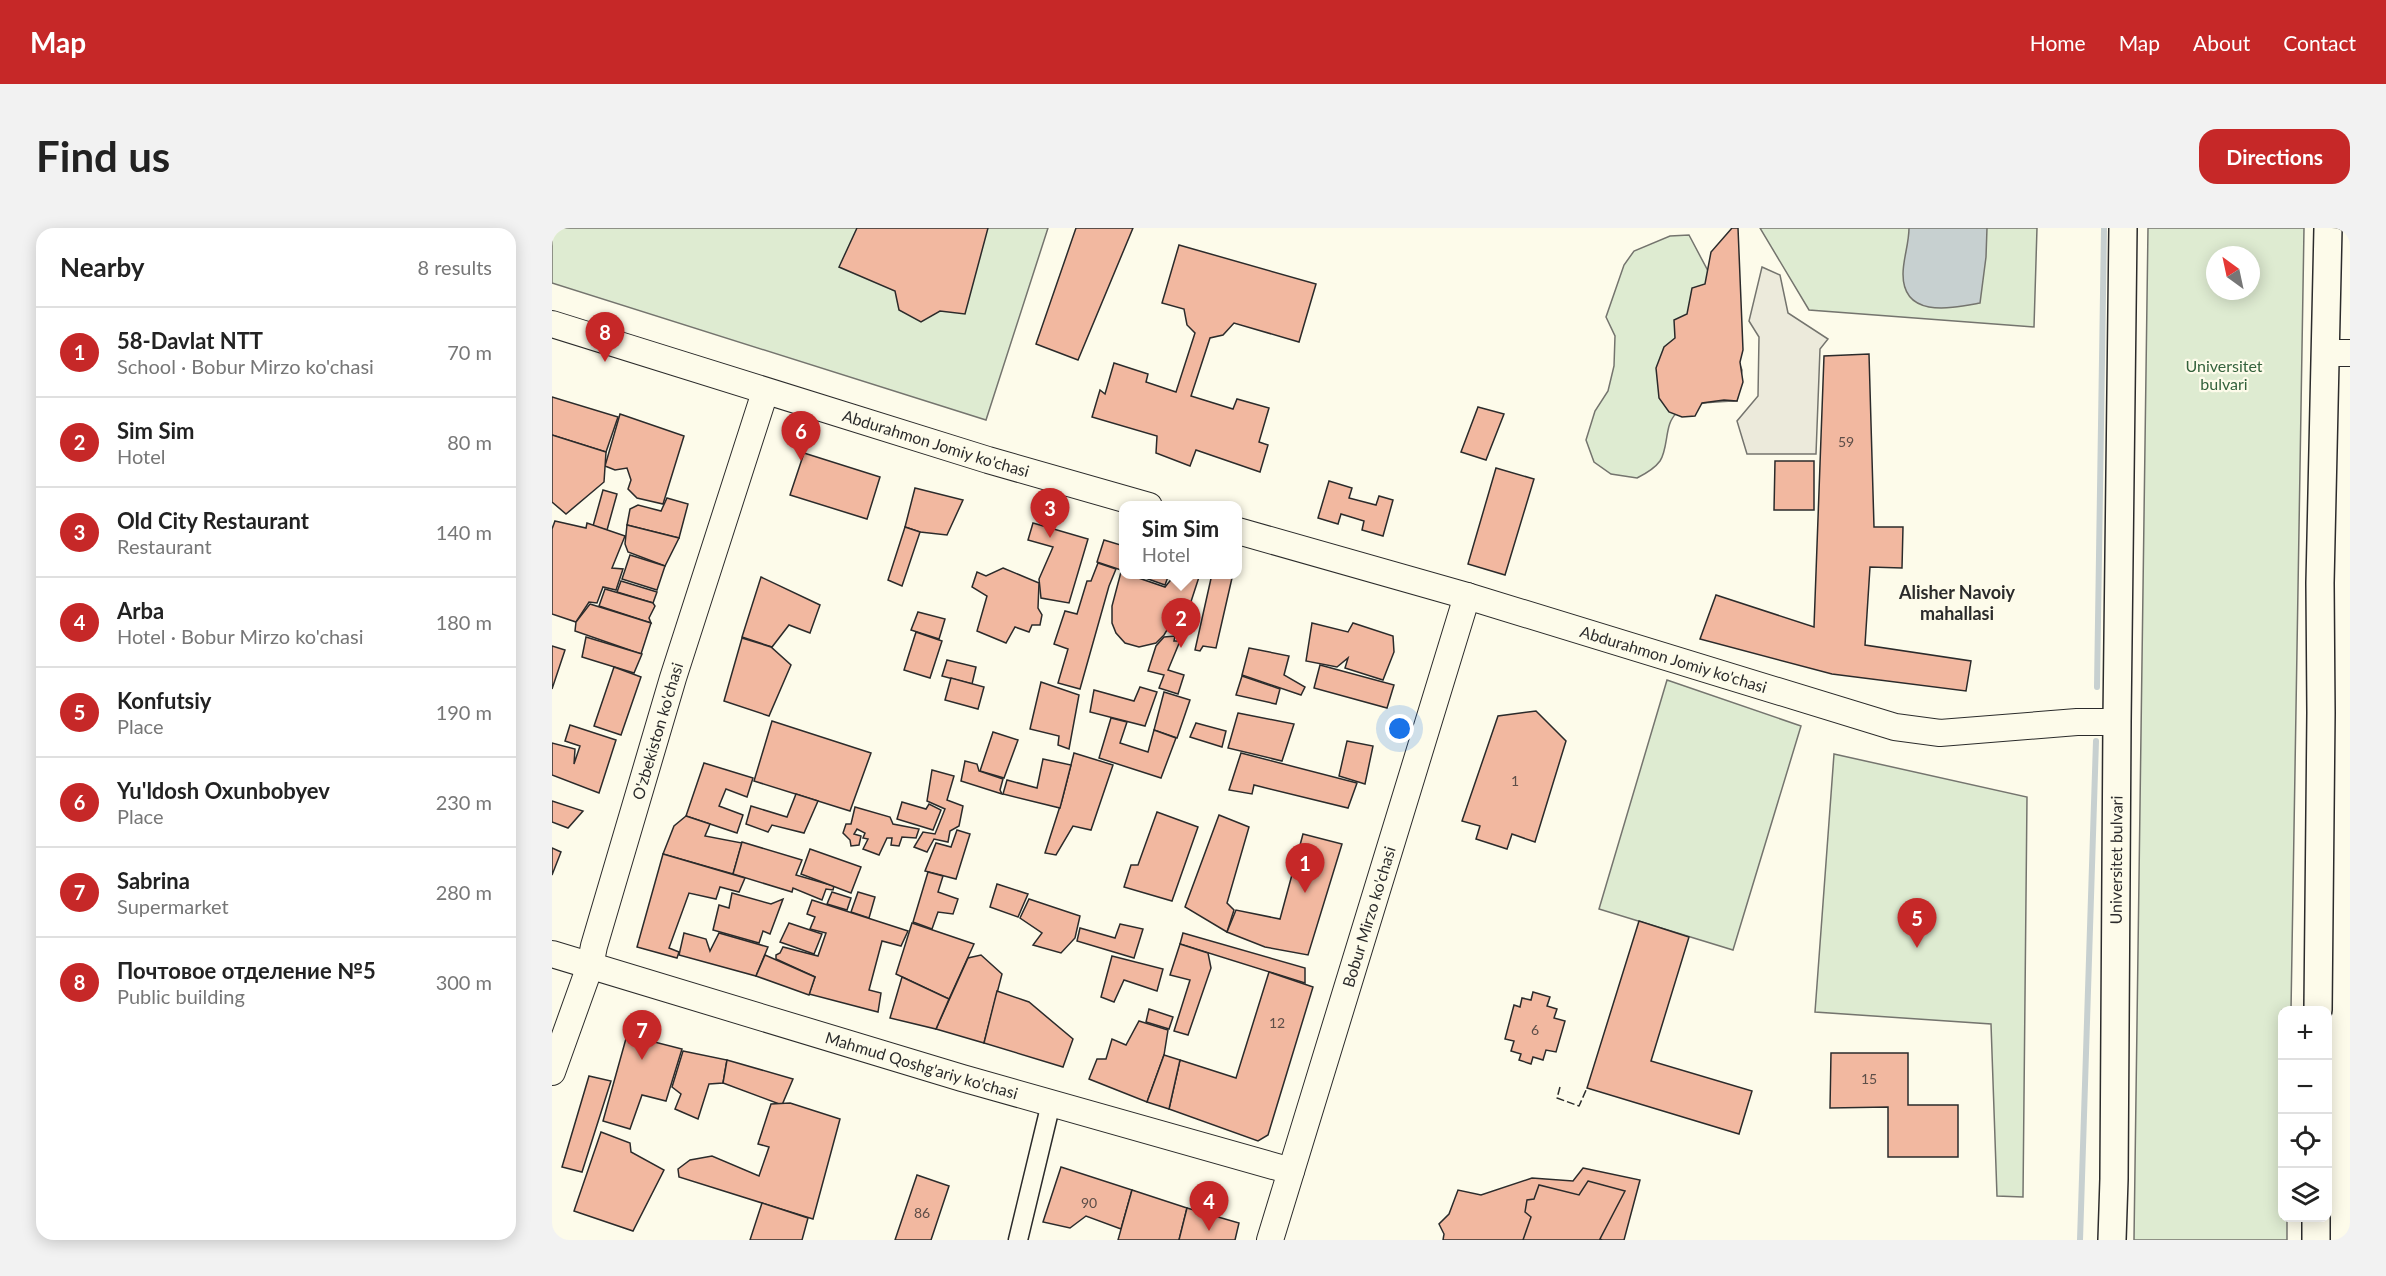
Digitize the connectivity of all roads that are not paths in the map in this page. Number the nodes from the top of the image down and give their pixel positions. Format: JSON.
{"nodes":[{"id":1,"x":2123,"y":228,"type":"edge"},
{"id":2,"x":2328,"y":228,"type":"edge"},
{"id":3,"x":552,"y":324,"type":"edge"},
{"id":4,"x":2337,"y":353,"type":"edge"},
{"id":5,"x":756,"y":388,"type":"junction"},
{"id":6,"x":1132,"y":501,"type":"edge"},
{"id":7,"x":1242,"y":532,"type":"edge"},
{"id":8,"x":1467,"y":596,"type":"junction"},
{"id":9,"x":2116,"y":722,"type":"junction"},
{"id":10,"x":552,"y":954,"type":"edge"},
{"id":11,"x":590,"y":966,"type":"junction"},
{"id":12,"x":2318,"y":1006,"type":"edge"},
{"id":13,"x":552,"y":1072,"type":"edge"},
{"id":14,"x":1051,"y":1103,"type":"junction"},
{"id":15,"x":1291,"y":1171,"type":"junction"},
{"id":16,"x":2316,"y":1222,"type":"edge"},
{"id":17,"x":1018,"y":1240,"type":"edge"},
{"id":18,"x":1270,"y":1240,"type":"edge"},
{"id":19,"x":2112,"y":1240,"type":"edge"},
{"id":20,"x":2316,"y":1240,"type":"edge"}],
"edges":[{"from":1,"to":9,"type":"main road","name":"Universitet bulvari"},
{"from":2,"to":4,"type":"main road"},
{"from":3,"to":5,"type":"main road","name":"Abdurahmon Jomiy ko'chasi"},
{"from":4,"to":12,"type":"main road"},
{"from":5,"to":6,"type":"main road","name":"Abdurahmon Jomiy ko'chasi"},
{"from":5,"to":11,"type":"main road","name":"O'zbekiston ko'chasi"},
{"from":7,"to":8,"type":"main road","name":"Abdurahmon Jomiy ko'chasi"},
{"from":8,"to":9,"type":"main road","name":"Abdurahmon Jomiy ko'chasi"},
{"from":8,"to":15,"type":"main road","name":"Bobur Mirzo ko'chasi"},
{"from":9,"to":19,"type":"main road","name":"Universitet bulvari"},
{"from":10,"to":11,"type":"main road","name":"Mahmud Qoshg'ariy ko'chasi"},
{"from":11,"to":13,"type":"main road","name":"O'zbekiston ko'chasi"},
{"from":11,"to":14,"type":"main road","name":"Mahmud Qoshg'ariy ko'chasi"},
{"from":14,"to":15,"type":"main road","name":"Mahmud Qoshg'ariy ko'chasi"},
{"from":14,"to":17,"type":"street"},
{"from":15,"to":18,"type":"main road","name":"Bobur Mirzo ko'chasi"},
{"from":16,"to":20,"type":"main road"}]}
